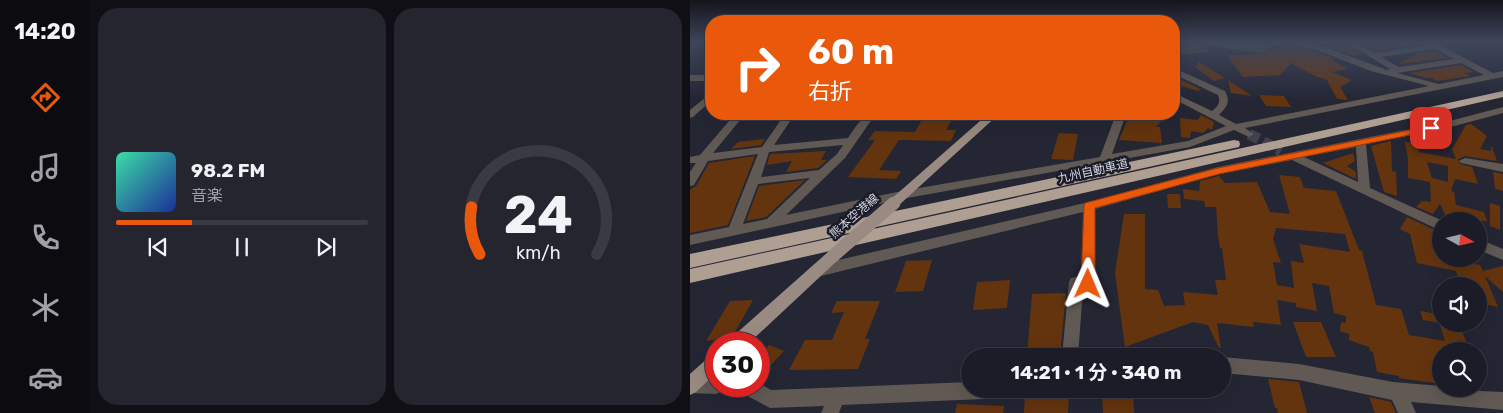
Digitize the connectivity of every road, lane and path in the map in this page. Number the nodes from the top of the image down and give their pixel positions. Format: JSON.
{"nodes":[{"id":1,"x":1356,"y":61,"type":"edge"},
{"id":2,"x":1382,"y":61,"type":"edge"},
{"id":3,"x":1454,"y":61,"type":"edge"},
{"id":4,"x":1464,"y":61,"type":"edge"},
{"id":5,"x":1398,"y":70,"type":"junction"},
{"id":6,"x":1386,"y":72,"type":"junction"},
{"id":7,"x":1180,"y":74,"type":"edge"},
{"id":8,"x":1503,"y":74,"type":"edge"},
{"id":9,"x":1492,"y":76,"type":"junction"},
{"id":10,"x":690,"y":78,"type":"edge"},
{"id":11,"x":705,"y":78,"type":"edge"},
{"id":12,"x":1440,"y":86,"type":"junction"},
{"id":13,"x":1503,"y":86,"type":"edge"},
{"id":14,"x":1503,"y":94,"type":"edge"},
{"id":15,"x":1180,"y":99,"type":"edge"},
{"id":16,"x":705,"y":101,"type":"edge"},
{"id":17,"x":1503,"y":110,"type":"edge"},
{"id":18,"x":690,"y":115,"type":"edge"},
{"id":19,"x":1212,"y":116,"type":"junction"},
{"id":20,"x":735,"y":120,"type":"edge"},
{"id":21,"x":786,"y":120,"type":"edge"},
{"id":22,"x":866,"y":120,"type":"edge"},
{"id":23,"x":987,"y":120,"type":"edge"},
{"id":24,"x":1120,"y":120,"type":"edge"},
{"id":25,"x":1234,"y":127,"type":"junction"},
{"id":26,"x":1249,"y":134,"type":"tunnel mouth"},
{"id":27,"x":851,"y":142,"type":"junction"},
{"id":28,"x":1361,"y":143,"type":"junction"},
{"id":29,"x":765,"y":150,"type":"junction"},
{"id":30,"x":1281,"y":151,"type":"tunnel mouth"},
{"id":31,"x":1294,"y":157,"type":"junction"},
{"id":32,"x":704,"y":158,"type":"junction"},
{"id":33,"x":690,"y":160,"type":"edge"},
{"id":34,"x":1104,"y":160,"type":"junction"},
{"id":35,"x":1465,"y":160,"type":"dead end"},
{"id":36,"x":1503,"y":168,"type":"edge"},
{"id":37,"x":824,"y":173,"type":"junction"},
{"id":38,"x":754,"y":181,"type":"junction"},
{"id":39,"x":690,"y":182,"type":"edge"},
{"id":40,"x":1364,"y":190,"type":"junction"},
{"id":41,"x":898,"y":199,"type":"junction"},
{"id":42,"x":1089,"y":206,"type":"junction"},
{"id":43,"x":770,"y":222,"type":"junction"},
{"id":44,"x":1432,"y":222,"type":"edge"},
{"id":45,"x":734,"y":230,"type":"junction"},
{"id":46,"x":690,"y":240,"type":"edge"},
{"id":47,"x":1488,"y":248,"type":"edge"},
{"id":48,"x":1503,"y":255,"type":"edge"},
{"id":49,"x":690,"y":261,"type":"edge"},
{"id":50,"x":817,"y":271,"type":"junction"},
{"id":51,"x":690,"y":276,"type":"edge"},
{"id":52,"x":749,"y":332,"type":"edge"},
{"id":53,"x":1071,"y":348,"type":"edge"},
{"id":54,"x":1231,"y":366,"type":"edge"},
{"id":55,"x":705,"y":372,"type":"edge"},
{"id":56,"x":691,"y":384,"type":"edge"},
{"id":57,"x":705,"y":385,"type":"edge"},
{"id":58,"x":961,"y":391,"type":"edge"},
{"id":59,"x":1398,"y":392,"type":"junction"},
{"id":60,"x":837,"y":395,"type":"junction"},
{"id":61,"x":766,"y":397,"type":"edge"},
{"id":62,"x":1503,"y":401,"type":"edge"},
{"id":63,"x":830,"y":413,"type":"edge"},
{"id":64,"x":1407,"y":413,"type":"edge"}],
"edges":[{"from":1,"to":6,"type":"street"},
{"from":2,"to":5,"type":"street"},
{"from":3,"to":5,"type":"street"},
{"from":4,"to":9,"type":"street"},
{"from":5,"to":6,"type":"street"},
{"from":6,"to":12,"type":"street"},
{"from":7,"to":19,"type":"street"},
{"from":8,"to":9,"type":"street"},
{"from":9,"to":12,"type":"street"},
{"from":10,"to":11,"type":"street"},
{"from":12,"to":25,"type":"street"},
{"from":13,"to":49,"type":"highway","name":"九州自動車道"},
{"from":14,"to":51,"type":"highway","name":"九州自動車道"},
{"from":15,"to":19,"type":"street"},
{"from":16,"to":18,"type":"street"},
{"from":17,"to":28,"type":"street"},
{"from":19,"to":25,"type":"street"},
{"from":20,"to":32,"type":"street"},
{"from":21,"to":29,"type":"street"},
{"from":22,"to":27,"type":"street"},
{"from":23,"to":41,"type":"main road","name":"熊本空港線"},
{"from":24,"to":34,"type":"street"},
{"from":25,"to":26,"type":"street"},
{"from":25,"to":34,"type":"street"},
{"from":27,"to":29,"type":"street"},
{"from":27,"to":37,"type":"street"},
{"from":28,"to":31,"type":"street"},
{"from":28,"to":40,"type":"street"},
{"from":29,"to":32,"type":"street"},
{"from":29,"to":38,"type":"street"},
{"from":30,"to":31,"type":"street"},
{"from":31,"to":40,"type":"street"},
{"from":31,"to":42,"type":"street"},
{"from":32,"to":33,"type":"street"},
{"from":32,"to":39,"type":"street"},
{"from":34,"to":41,"type":"street"},
{"from":35,"to":36,"type":"street"},
{"from":37,"to":38,"type":"street"},
{"from":37,"to":43,"type":"street"},
{"from":38,"to":45,"type":"street"},
{"from":40,"to":44,"type":"street"},
{"from":41,"to":43,"type":"street"},
{"from":41,"to":50,"type":"main road","name":"熊本空港線","bridge":true},
{"from":42,"to":50,"type":"street"},
{"from":42,"to":53,"type":"street"},
{"from":43,"to":45,"type":"street"},
{"from":45,"to":46,"type":"street"},
{"from":47,"to":48,"type":"street"},
{"from":50,"to":52,"type":"main road","name":"熊本空港線"},
{"from":54,"to":59,"type":"street"},
{"from":55,"to":56,"type":"main road"},
{"from":56,"to":57,"type":"street"},
{"from":58,"to":60,"type":"street"},
{"from":59,"to":62,"type":"street"},
{"from":59,"to":64,"type":"street"},
{"from":60,"to":61,"type":"street"},
{"from":60,"to":63,"type":"street"}]}
